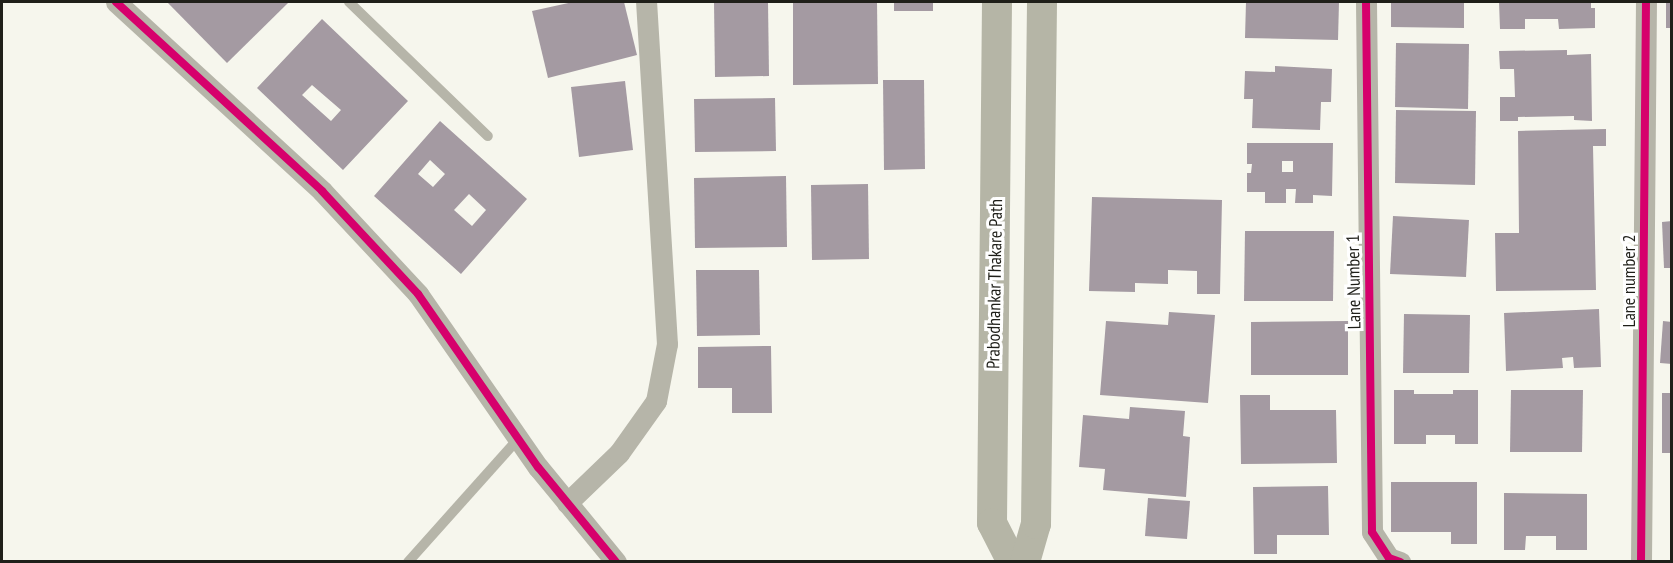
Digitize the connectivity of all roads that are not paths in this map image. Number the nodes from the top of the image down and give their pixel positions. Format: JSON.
{"nodes":[{"id":1,"x":116,"y":2,"type":"edge"},
{"id":2,"x":349,"y":2,"type":"edge"},
{"id":3,"x":646,"y":2,"type":"edge"},
{"id":4,"x":998,"y":2,"type":"edge"},
{"id":5,"x":1042,"y":2,"type":"edge"},
{"id":6,"x":1366,"y":2,"type":"edge"},
{"id":7,"x":1646,"y":2,"type":"edge"},
{"id":8,"x":488,"y":136,"type":"dead end"},
{"id":9,"x":518,"y":439,"type":"junction"},
{"id":10,"x":567,"y":503,"type":"junction"},
{"id":11,"x":1395,"y":560,"type":"edge"},
{"id":12,"x":408,"y":561,"type":"edge"},
{"id":13,"x":616,"y":561,"type":"edge"},
{"id":14,"x":1012,"y":561,"type":"edge"},
{"id":15,"x":1025,"y":561,"type":"edge"},
{"id":16,"x":1641,"y":561,"type":"edge"}],
"edges":[{"from":1,"to":9,"type":"street"},
{"from":2,"to":8,"type":"lane"},
{"from":3,"to":10,"type":"street"},
{"from":4,"to":14,"type":"main road","name":"Prabodhankar Thakare Path"},
{"from":5,"to":15,"type":"main road"},
{"from":6,"to":11,"type":"street","name":"Lane Number 1"},
{"from":7,"to":16,"type":"street","name":"Lane number 2"},
{"from":9,"to":10,"type":"street"},
{"from":9,"to":12,"type":"lane"},
{"from":10,"to":13,"type":"street"}]}
